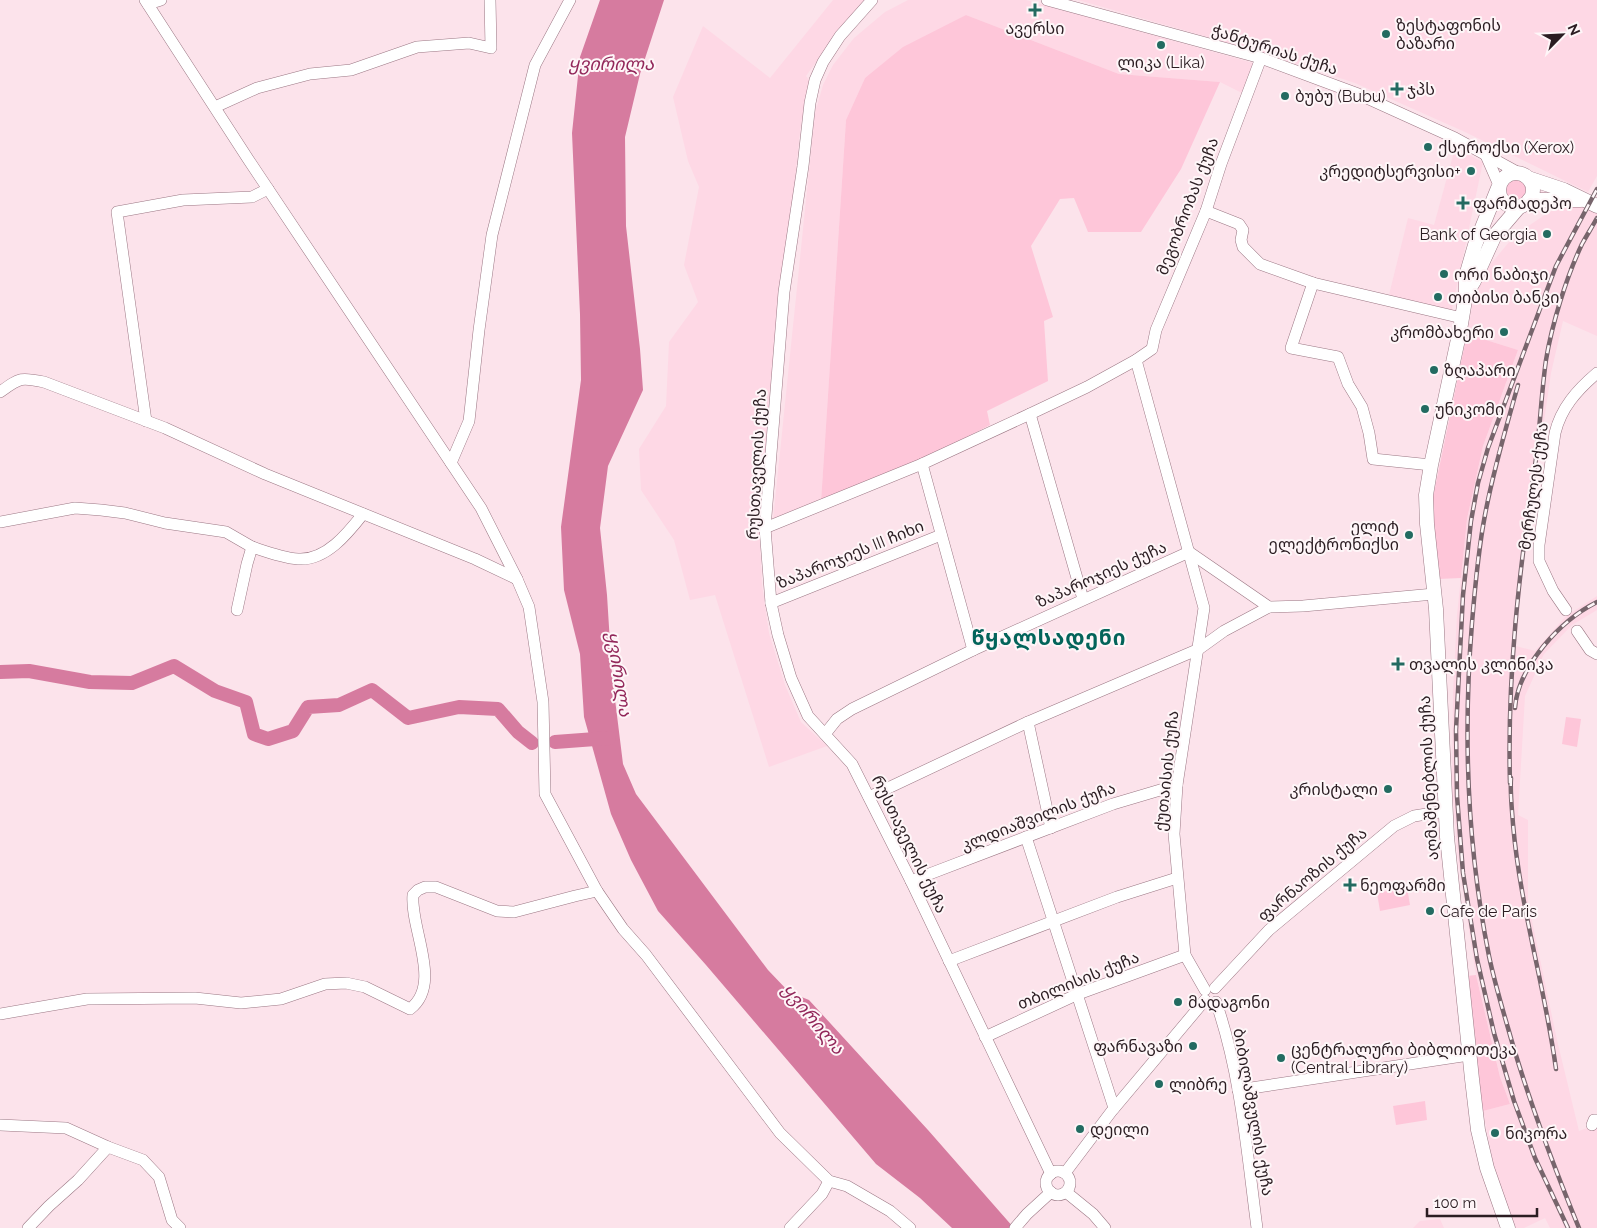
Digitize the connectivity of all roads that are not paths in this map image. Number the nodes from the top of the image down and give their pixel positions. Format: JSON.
{"nodes":[{"id":1,"x":161,"y":0,"type":"edge"},
{"id":2,"x":490,"y":0,"type":"edge"},
{"id":3,"x":570,"y":0,"type":"edge"},
{"id":4,"x":880,"y":0,"type":"edge"},
{"id":5,"x":1047,"y":0,"type":"edge"},
{"id":6,"x":146,"y":2,"type":"edge"},
{"id":7,"x":870,"y":4,"type":"edge"},
{"id":8,"x":1261,"y":58,"type":"junction"},
{"id":9,"x":215,"y":108,"type":"junction"},
{"id":10,"x":1484,"y":154,"type":"junction"},
{"id":11,"x":1524,"y":176,"type":"junction"},
{"id":12,"x":1499,"y":187,"type":"junction"},
{"id":13,"x":268,"y":189,"type":"junction"},
{"id":14,"x":1591,"y":203,"type":"edge"},
{"id":15,"x":1524,"y":204,"type":"junction"},
{"id":16,"x":1206,"y":211,"type":"junction"},
{"id":17,"x":1486,"y":215,"type":"junction"},
{"id":18,"x":1500,"y":228,"type":"junction"},
{"id":19,"x":1314,"y":284,"type":"junction"},
{"id":20,"x":1466,"y":294,"type":"junction"},
{"id":21,"x":1462,"y":318,"type":"junction"},
{"id":22,"x":1136,"y":360,"type":"junction"},
{"id":23,"x":1597,"y":373,"type":"edge"},
{"id":24,"x":0,"y":392,"type":"edge"},
{"id":25,"x":1030,"y":414,"type":"junction"},
{"id":26,"x":146,"y":421,"type":"junction"},
{"id":27,"x":451,"y":463,"type":"junction"},
{"id":28,"x":922,"y":464,"type":"junction"},
{"id":29,"x":1431,"y":465,"type":"junction"},
{"id":30,"x":362,"y":514,"type":"junction"},
{"id":31,"x":0,"y":522,"type":"edge"},
{"id":32,"x":765,"y":528,"type":"junction"},
{"id":33,"x":941,"y":535,"type":"junction"},
{"id":34,"x":252,"y":547,"type":"junction"},
{"id":35,"x":1189,"y":552,"type":"junction"},
{"id":36,"x":518,"y":579,"type":"junction"},
{"id":37,"x":1434,"y":594,"type":"junction"},
{"id":38,"x":1083,"y":599,"type":"junction"},
{"id":39,"x":771,"y":603,"type":"junction"},
{"id":40,"x":1268,"y":606,"type":"junction"},
{"id":41,"x":237,"y":610,"type":"dead end"},
{"id":42,"x":1566,"y":610,"type":"dead end"},
{"id":43,"x":1577,"y":631,"type":"dead end"},
{"id":44,"x":1199,"y":649,"type":"junction"},
{"id":45,"x":974,"y":650,"type":"junction"},
{"id":46,"x":1597,"y":654,"type":"edge"},
{"id":47,"x":1028,"y":722,"type":"junction"},
{"id":48,"x":825,"y":734,"type":"junction"},
{"id":49,"x":1177,"y":785,"type":"junction"},
{"id":50,"x":869,"y":797,"type":"junction"},
{"id":51,"x":1446,"y":811,"type":"junction"},
{"id":52,"x":1051,"y":828,"type":"junction"},
{"id":53,"x":1026,"y":837,"type":"junction"},
{"id":54,"x":1178,"y":878,"type":"junction"},
{"id":55,"x":911,"y":882,"type":"junction"},
{"id":56,"x":597,"y":891,"type":"junction"},
{"id":57,"x":1054,"y":920,"type":"junction"},
{"id":58,"x":1185,"y":955,"type":"junction"},
{"id":59,"x":949,"y":961,"type":"junction"},
{"id":60,"x":1078,"y":994,"type":"junction"},
{"id":61,"x":1210,"y":995,"type":"junction"},
{"id":62,"x":0,"y":1014,"type":"edge"},
{"id":63,"x":985,"y":1037,"type":"junction"},
{"id":64,"x":1469,"y":1055,"type":"junction"},
{"id":65,"x":1238,"y":1090,"type":"junction"},
{"id":66,"x":1114,"y":1108,"type":"junction"},
{"id":67,"x":0,"y":1125,"type":"edge"},
{"id":68,"x":108,"y":1147,"type":"junction"},
{"id":69,"x":1065,"y":1173,"type":"junction"},
{"id":70,"x":1051,"y":1174,"type":"junction"},
{"id":71,"x":828,"y":1181,"type":"junction"},
{"id":72,"x":1051,"y":1192,"type":"junction"},
{"id":73,"x":1066,"y":1192,"type":"junction"},
{"id":74,"x":28,"y":1228,"type":"edge"},
{"id":75,"x":180,"y":1228,"type":"edge"},
{"id":76,"x":790,"y":1228,"type":"edge"},
{"id":77,"x":910,"y":1228,"type":"edge"},
{"id":78,"x":1015,"y":1228,"type":"edge"},
{"id":79,"x":1105,"y":1228,"type":"edge"},
{"id":80,"x":1257,"y":1228,"type":"edge"},
{"id":81,"x":1508,"y":1228,"type":"edge"}],
"edges":[{"from":1,"to":6,"type":"street"},
{"from":2,"to":9,"type":"street"},
{"from":3,"to":27,"type":"street"},
{"from":4,"to":7,"type":"street","name":"რუსთაველის ქუჩა"},
{"from":5,"to":8,"type":"street","name":"ჭანტურიას ქუჩა"},
{"from":6,"to":9,"type":"street"},
{"from":7,"to":32,"type":"street","name":"რუსთაველის ქუჩა"},
{"from":8,"to":10,"type":"street","name":"ჭანტურიას ქუჩა"},
{"from":8,"to":16,"type":"street","name":"მეგობრობას ქუჩა"},
{"from":9,"to":13,"type":"street"},
{"from":10,"to":11,"type":"street","name":"ჭანტურიას ქუჩა"},
{"from":10,"to":12,"type":"street"},
{"from":11,"to":12,"type":"main road"},
{"from":11,"to":14,"type":"main road"},
{"from":11,"to":15,"type":"main road"},
{"from":12,"to":15,"type":"main road"},
{"from":12,"to":17,"type":"main road","name":"აღმაშენებლის ქუჩა"},
{"from":13,"to":26,"type":"street"},
{"from":13,"to":27,"type":"street"},
{"from":14,"to":15,"type":"main road"},
{"from":15,"to":18,"type":"main road","name":"აღმაშენებლის ქუჩა"},
{"from":16,"to":19,"type":"street"},
{"from":16,"to":22,"type":"street","name":"მეგობრობას ქუჩა"},
{"from":17,"to":18,"type":"main road"},
{"from":17,"to":20,"type":"main road","name":"აღმაშენებლის ქუჩა"},
{"from":18,"to":20,"type":"main road","name":"აღმაშენებლის ქუჩა"},
{"from":19,"to":21,"type":"street"},
{"from":19,"to":29,"type":"street"},
{"from":20,"to":21,"type":"main road","name":"აღმაშენებლის ქუჩა"},
{"from":21,"to":29,"type":"main road","name":"აღმაშენებლის ქუჩა"},
{"from":22,"to":25,"type":"street"},
{"from":22,"to":35,"type":"street","name":"ქუთაისის ქუჩა"},
{"from":23,"to":42,"type":"street","name":"მერჩულეს ქუჩა"},
{"from":24,"to":26,"type":"street"},
{"from":25,"to":28,"type":"street"},
{"from":25,"to":38,"type":"street"},
{"from":26,"to":30,"type":"street"},
{"from":27,"to":36,"type":"street"},
{"from":28,"to":32,"type":"street"},
{"from":28,"to":33,"type":"street","name":"ზაპაროჯიეს III ჩიხი"},
{"from":29,"to":37,"type":"main road","name":"აღმაშენებლის ქუჩა"},
{"from":30,"to":34,"type":"street"},
{"from":30,"to":36,"type":"street"},
{"from":31,"to":34,"type":"street"},
{"from":32,"to":39,"type":"street","name":"რუსთაველის ქუჩა"},
{"from":33,"to":39,"type":"street","name":"ზაპაროჯიეს III ჩიხი"},
{"from":33,"to":45,"type":"street","name":"ზაპაროჯიეს III ჩიხი"},
{"from":34,"to":41,"type":"street"},
{"from":35,"to":38,"type":"street","name":"ზაპაროჯიეს ქუჩა"},
{"from":35,"to":40,"type":"street","name":"ზაპაროჯიეს ქუჩა"},
{"from":35,"to":44,"type":"street","name":"ქუთაისის ქუჩა"},
{"from":36,"to":56,"type":"street"},
{"from":37,"to":40,"type":"street"},
{"from":37,"to":51,"type":"main road","name":"აღმაშენებლის ქუჩა"},
{"from":38,"to":45,"type":"street","name":"ზაპაროჯიეს ქუჩა"},
{"from":39,"to":48,"type":"street","name":"რუსთაველის ქუჩა"},
{"from":40,"to":44,"type":"street"},
{"from":43,"to":46,"type":"street"},
{"from":44,"to":47,"type":"street"},
{"from":44,"to":49,"type":"street","name":"ქუთაისის ქუჩა"},
{"from":45,"to":48,"type":"street","name":"ზაპაროჯიეს ქუჩა"},
{"from":47,"to":50,"type":"street"},
{"from":47,"to":52,"type":"street"},
{"from":48,"to":50,"type":"street","name":"რუსთაველის ქუჩა"},
{"from":49,"to":52,"type":"street","name":"კლდიაშვილის ქუჩა"},
{"from":49,"to":54,"type":"street","name":"ქუთაისის ქუჩა"},
{"from":50,"to":55,"type":"street","name":"რუსთაველის ქუჩა"},
{"from":51,"to":61,"type":"street","name":"ფარნაოზის ქუჩა"},
{"from":51,"to":64,"type":"main road","name":"აღმაშენებლის ქუჩა"},
{"from":52,"to":53,"type":"street","name":"კლდიაშვილის ქუჩა"},
{"from":53,"to":55,"type":"street","name":"კლდიაშვილის ქუჩა"},
{"from":53,"to":57,"type":"street"},
{"from":54,"to":57,"type":"street"},
{"from":54,"to":58,"type":"street","name":"ქუთაისის ქუჩა"},
{"from":55,"to":59,"type":"street","name":"რუსთაველის ქუჩა"},
{"from":56,"to":62,"type":"street"},
{"from":56,"to":71,"type":"street"},
{"from":57,"to":59,"type":"street"},
{"from":57,"to":60,"type":"street"},
{"from":58,"to":60,"type":"street","name":"თბილისის ქუჩა"},
{"from":58,"to":61,"type":"street","name":"ქუთაისის ქუჩა"},
{"from":59,"to":63,"type":"street","name":"რუსთაველის ქუჩა"},
{"from":60,"to":63,"type":"street","name":"თბილისის ქუჩა"},
{"from":60,"to":66,"type":"street"},
{"from":61,"to":65,"type":"street","name":"ბიბილაშვულის ქუჩა"},
{"from":61,"to":66,"type":"street","name":"ფარნაოზის ქუჩა"},
{"from":63,"to":70,"type":"street","name":"რუსთაველის ქუჩა"},
{"from":64,"to":65,"type":"street"},
{"from":64,"to":81,"type":"main road","name":"აღმაშენებლის ქუჩა"},
{"from":65,"to":80,"type":"street","name":"ბიბილაშვულის ქუჩა"},
{"from":66,"to":69,"type":"street","name":"ფარნაოზის ქუჩა"},
{"from":67,"to":68,"type":"street"},
{"from":68,"to":74,"type":"street"},
{"from":68,"to":75,"type":"street"},
{"from":69,"to":70,"type":"street"},
{"from":69,"to":73,"type":"street"},
{"from":70,"to":72,"type":"street"},
{"from":71,"to":76,"type":"street"},
{"from":71,"to":77,"type":"street"},
{"from":72,"to":73,"type":"street"},
{"from":72,"to":78,"type":"street"},
{"from":73,"to":79,"type":"street"}]}
